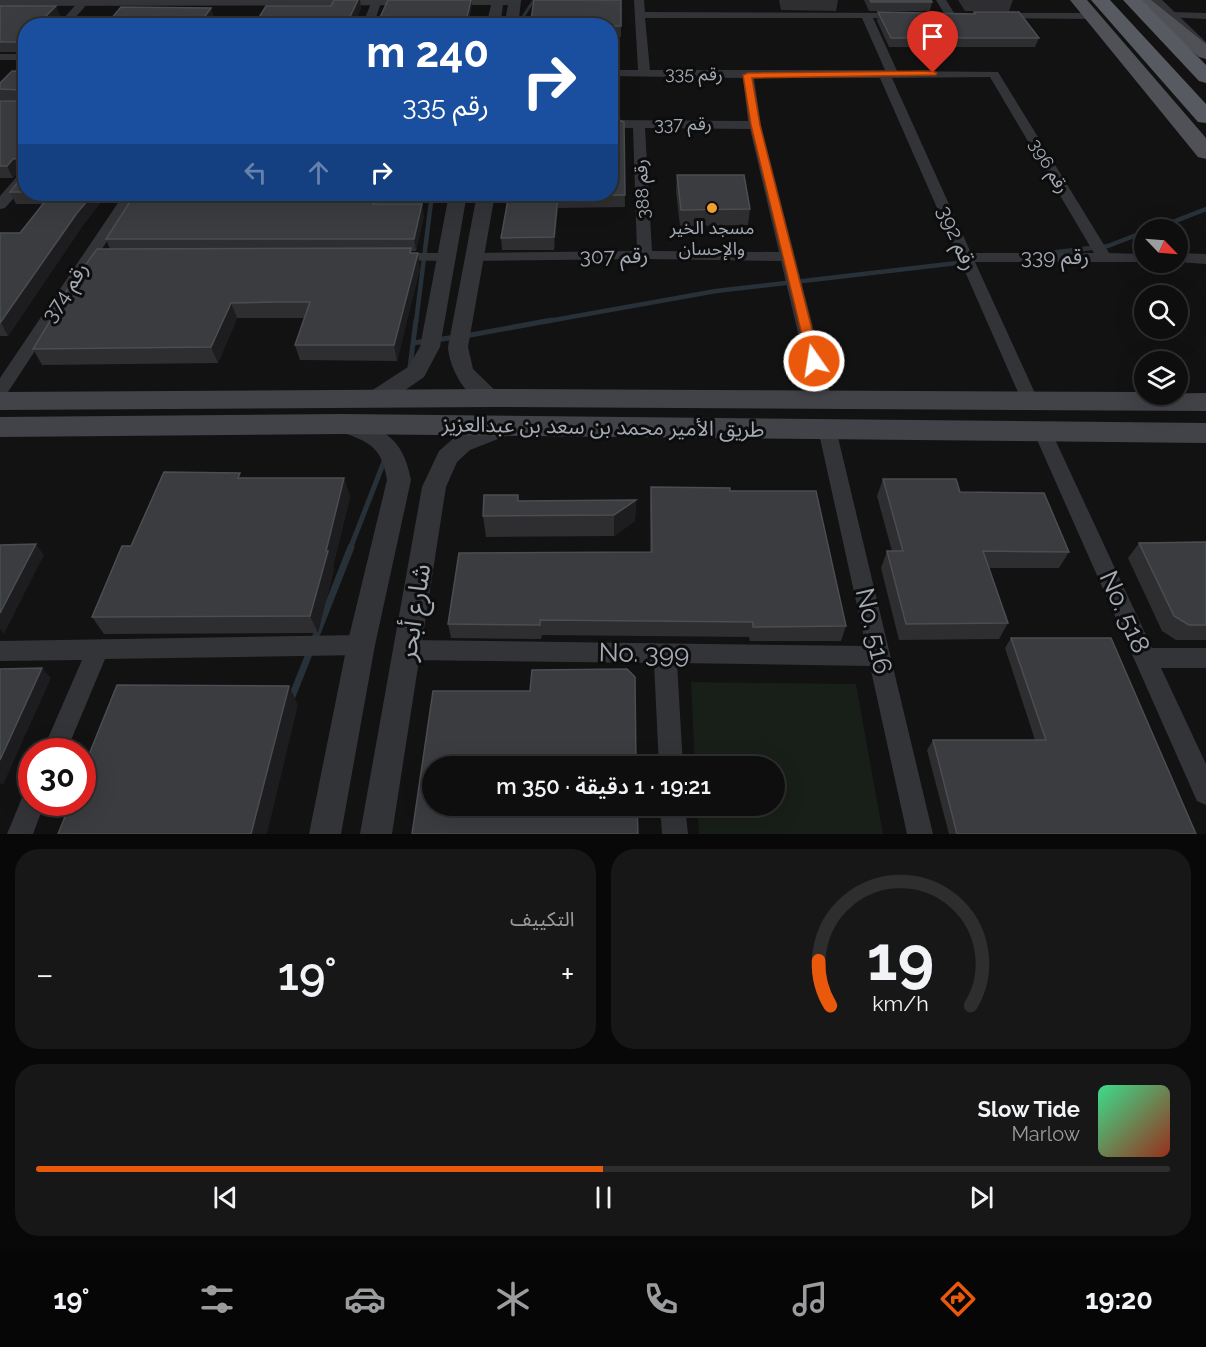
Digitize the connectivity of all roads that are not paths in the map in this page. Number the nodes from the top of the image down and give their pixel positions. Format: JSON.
{"nodes":[{"id":1,"x":515,"y":0,"type":"edge"},
{"id":2,"x":639,"y":0,"type":"edge"},
{"id":3,"x":764,"y":0,"type":"edge"},
{"id":4,"x":846,"y":0,"type":"edge"},
{"id":5,"x":941,"y":0,"type":"edge"},
{"id":6,"x":1078,"y":0,"type":"edge"},
{"id":7,"x":1132,"y":0,"type":"edge"},
{"id":8,"x":1141,"y":0,"type":"edge"},
{"id":9,"x":1155,"y":0,"type":"edge"},
{"id":10,"x":498,"y":1,"type":"edge"},
{"id":11,"x":0,"y":2,"type":"edge"},
{"id":12,"x":83,"y":3,"type":"junction"},
{"id":13,"x":376,"y":3,"type":"junction"},
{"id":14,"x":1096,"y":8,"type":"edge"},
{"id":15,"x":640,"y":15,"type":"junction"},
{"id":16,"x":768,"y":15,"type":"junction"},
{"id":17,"x":853,"y":15,"type":"junction"},
{"id":18,"x":866,"y":15,"type":"junction"},
{"id":19,"x":909,"y":15,"type":"edge"},
{"id":20,"x":1170,"y":15,"type":"junction"},
{"id":21,"x":962,"y":16,"type":"edge"},
{"id":22,"x":986,"y":16,"type":"edge"},
{"id":23,"x":1206,"y":16,"type":"edge"},
{"id":24,"x":69,"y":18,"type":"edge"},
{"id":25,"x":370,"y":18,"type":"edge"},
{"id":26,"x":495,"y":18,"type":"edge"},
{"id":27,"x":512,"y":18,"type":"edge"},
{"id":28,"x":1206,"y":51,"type":"edge"},
{"id":29,"x":0,"y":57,"type":"edge"},
{"id":30,"x":18,"y":57,"type":"edge"},
{"id":31,"x":18,"y":72,"type":"edge"},
{"id":32,"x":618,"y":72,"type":"edge"},
{"id":33,"x":644,"y":73,"type":"junction"},
{"id":34,"x":888,"y":73,"type":"junction"},
{"id":35,"x":994,"y":74,"type":"joint"},
{"id":36,"x":748,"y":75,"type":"junction"},
{"id":37,"x":1206,"y":76,"type":"edge"},
{"id":38,"x":0,"y":89,"type":"edge"},
{"id":39,"x":1206,"y":117,"type":"edge"},
{"id":40,"x":1179,"y":120,"type":"junction"},
{"id":41,"x":618,"y":124,"type":"edge"},
{"id":42,"x":639,"y":124,"type":"junction"},
{"id":43,"x":755,"y":125,"type":"junction"},
{"id":44,"x":1206,"y":145,"type":"edge"},
{"id":45,"x":1206,"y":152,"type":"edge"},
{"id":46,"x":18,"y":184,"type":"edge"},
{"id":47,"x":126,"y":201,"type":"edge"},
{"id":48,"x":457,"y":201,"type":"edge"},
{"id":49,"x":485,"y":201,"type":"edge"},
{"id":50,"x":0,"y":205,"type":"edge"},
{"id":51,"x":645,"y":255,"type":"junction"},
{"id":52,"x":378,"y":257,"type":"edge"},
{"id":53,"x":447,"y":257,"type":"junction"},
{"id":54,"x":789,"y":257,"type":"junction"},
{"id":55,"x":965,"y":257,"type":"junction"},
{"id":56,"x":1104,"y":257,"type":"junction"},
{"id":57,"x":87,"y":258,"type":"junction"},
{"id":58,"x":110,"y":258,"type":"edge"},
{"id":59,"x":475,"y":258,"type":"junction"},
{"id":60,"x":1134,"y":258,"type":"edge"},
{"id":61,"x":1188,"y":258,"type":"edge"},
{"id":62,"x":1206,"y":259,"type":"edge"},
{"id":63,"x":430,"y":347,"type":"junction"},
{"id":64,"x":458,"y":347,"type":"junction"},
{"id":65,"x":0,"y":391,"type":"edge"},
{"id":66,"x":492,"y":398,"type":"junction"},
{"id":67,"x":376,"y":399,"type":"junction"},
{"id":68,"x":823,"y":400,"type":"junction"},
{"id":69,"x":0,"y":401,"type":"edge"},
{"id":70,"x":1030,"y":402,"type":"junction"},
{"id":71,"x":1206,"y":402,"type":"edge"},
{"id":72,"x":342,"y":424,"type":"junction"},
{"id":73,"x":0,"y":427,"type":"edge"},
{"id":74,"x":505,"y":427,"type":"junction"},
{"id":75,"x":827,"y":429,"type":"junction"},
{"id":76,"x":1043,"y":433,"type":"junction"},
{"id":77,"x":1206,"y":434,"type":"edge"},
{"id":78,"x":431,"y":504,"type":"junction"},
{"id":79,"x":393,"y":506,"type":"junction"},
{"id":80,"x":361,"y":645,"type":"junction"},
{"id":81,"x":98,"y":649,"type":"junction"},
{"id":82,"x":408,"y":650,"type":"junction"},
{"id":83,"x":0,"y":651,"type":"edge"},
{"id":84,"x":665,"y":653,"type":"junction"},
{"id":85,"x":880,"y":656,"type":"junction"},
{"id":86,"x":1206,"y":657,"type":"edge"},
{"id":87,"x":1145,"y":658,"type":"junction"},
{"id":88,"x":60,"y":738,"type":"edge"},
{"id":89,"x":670,"y":756,"type":"edge"},
{"id":90,"x":1206,"y":792,"type":"edge"},
{"id":91,"x":27,"y":816,"type":"edge"},
{"id":92,"x":674,"y":816,"type":"edge"},
{"id":93,"x":20,"y":834,"type":"edge"},
{"id":94,"x":325,"y":834,"type":"edge"},
{"id":95,"x":376,"y":834,"type":"edge"},
{"id":96,"x":675,"y":834,"type":"edge"},
{"id":97,"x":920,"y":834,"type":"edge"}],
"edges":[{"from":1,"to":10,"type":"street"},
{"from":1,"to":27,"type":"street"},
{"from":2,"to":15,"type":"street"},
{"from":3,"to":16,"type":"street"},
{"from":4,"to":17,"type":"street"},
{"from":5,"to":21,"type":"street"},
{"from":6,"to":14,"type":"main road"},
{"from":7,"to":37,"type":"highway"},
{"from":8,"to":28,"type":"main road"},
{"from":9,"to":20,"type":"street"},
{"from":10,"to":13,"type":"street"},
{"from":10,"to":26,"type":"street"},
{"from":11,"to":12,"type":"street"},
{"from":12,"to":13,"type":"street"},
{"from":12,"to":24,"type":"street"},
{"from":13,"to":25,"type":"street"},
{"from":14,"to":22,"type":"street"},
{"from":14,"to":39,"type":"highway"},
{"from":14,"to":40,"type":"main road"},
{"from":15,"to":16,"type":"street"},
{"from":15,"to":33,"type":"street"},
{"from":16,"to":17,"type":"street"},
{"from":17,"to":18,"type":"street"},
{"from":18,"to":19,"type":"street"},
{"from":18,"to":34,"type":"street","name":"رقم 392"},
{"from":20,"to":23,"type":"street"},
{"from":20,"to":28,"type":"street"},
{"from":29,"to":30,"type":"street"},
{"from":31,"to":38,"type":"street"},
{"from":32,"to":33,"type":"street","name":"رقم 335"},
{"from":33,"to":36,"type":"street","name":"رقم 335"},
{"from":34,"to":35,"type":"street","name":"رقم 335"},
{"from":34,"to":36,"type":"street","name":"رقم 335"},
{"from":34,"to":55,"type":"street","name":"رقم 392"},
{"from":35,"to":56,"type":"street","name":"رقم 396"},
{"from":36,"to":43,"type":"street"},
{"from":40,"to":44,"type":"main road"},
{"from":40,"to":45,"type":"main road"},
{"from":41,"to":42,"type":"street","name":"رقم 337"},
{"from":42,"to":43,"type":"street","name":"رقم 337"},
{"from":42,"to":51,"type":"street","name":"رقم 388"},
{"from":43,"to":54,"type":"street"},
{"from":46,"to":50,"type":"street"},
{"from":47,"to":57,"type":"street","name":"رقم 374"},
{"from":48,"to":53,"type":"street"},
{"from":49,"to":59,"type":"street"},
{"from":51,"to":54,"type":"street","name":"رقم 307"},
{"from":51,"to":59,"type":"street","name":"رقم 307"},
{"from":52,"to":53,"type":"street"},
{"from":53,"to":63,"type":"street"},
{"from":54,"to":68,"type":"street"},
{"from":55,"to":56,"type":"street","name":"رقم 339"},
{"from":55,"to":70,"type":"street","name":"رقم 392"},
{"from":56,"to":60,"type":"street","name":"رقم 339"},
{"from":57,"to":58,"type":"street"},
{"from":57,"to":65,"type":"street","name":"رقم 374"},
{"from":59,"to":64,"type":"street"},
{"from":61,"to":62,"type":"street"},
{"from":63,"to":64,"type":"street"},
{"from":63,"to":67,"type":"street"},
{"from":64,"to":66,"type":"street"},
{"from":66,"to":67,"type":"main road","name":"طريق الأمير محمد بن سعد بن عبدالعزيز"},
{"from":66,"to":68,"type":"main road","name":"طريق الأمير محمد بن سعد بن عبدالعزيز"},
{"from":67,"to":69,"type":"main road","name":"طريق الأمير محمد بن سعد بن عبدالعزيز"},
{"from":68,"to":70,"type":"main road","name":"طريق الأمير محمد بن سعد بن عبدالعزيز"},
{"from":70,"to":71,"type":"main road","name":"طريق الأمير محمد بن سعد بن عبدالعزيز"},
{"from":72,"to":73,"type":"main road","name":"طريق الأمير محمد بن سعد بن عبدالعزيز"},
{"from":72,"to":74,"type":"main road","name":"طريق الأمير محمد بن سعد بن عبدالعزيز"},
{"from":72,"to":79,"type":"street","name":"شارع أبحر"},
{"from":74,"to":75,"type":"main road","name":"طريق الأمير محمد بن سعد بن عبدالعزيز"},
{"from":74,"to":78,"type":"street","name":"شارع أبحر"},
{"from":75,"to":76,"type":"main road","name":"طريق الأمير محمد بن سعد بن عبدالعزيز"},
{"from":75,"to":85,"type":"street","name":"No. 516"},
{"from":76,"to":77,"type":"main road","name":"طريق الأمير محمد بن سعد بن عبدالعزيز"},
{"from":76,"to":87,"type":"street","name":"No. 518"},
{"from":78,"to":79,"type":"street"},
{"from":78,"to":82,"type":"street","name":"شارع أبحر"},
{"from":79,"to":80,"type":"street","name":"شارع أبحر"},
{"from":80,"to":81,"type":"street"},
{"from":80,"to":94,"type":"street","name":"شارع أبحر"},
{"from":81,"to":83,"type":"street"},
{"from":81,"to":88,"type":"street"},
{"from":82,"to":84,"type":"street","name":"No. 399"},
{"from":82,"to":95,"type":"street","name":"شارع أبحر"},
{"from":84,"to":85,"type":"street","name":"No. 399"},
{"from":84,"to":89,"type":"street"},
{"from":85,"to":97,"type":"street","name":"No. 516"},
{"from":86,"to":87,"type":"street"},
{"from":87,"to":90,"type":"street","name":"No. 518"},
{"from":91,"to":93,"type":"street"},
{"from":92,"to":96,"type":"street"}]}
